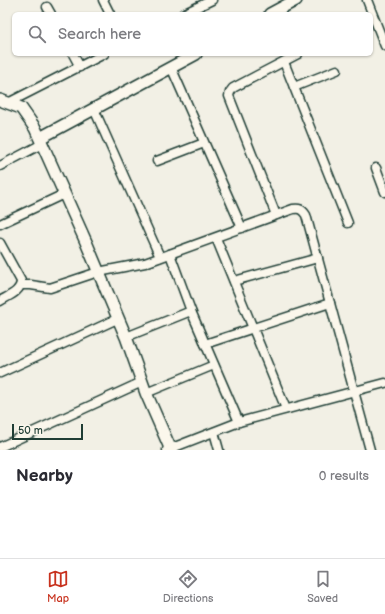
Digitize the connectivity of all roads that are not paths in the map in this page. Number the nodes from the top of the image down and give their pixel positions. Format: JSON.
{"nodes":[{"id":1,"x":103,"y":0,"type":"edge"},
{"id":2,"x":212,"y":0,"type":"edge"},
{"id":3,"x":296,"y":0,"type":"edge"},
{"id":4,"x":367,"y":0,"type":"edge"},
{"id":5,"x":109,"y":12,"type":"edge"},
{"id":6,"x":187,"y":12,"type":"edge"},
{"id":7,"x":274,"y":12,"type":"edge"},
{"id":8,"x":371,"y":12,"type":"edge"},
{"id":9,"x":373,"y":17,"type":"edge"},
{"id":10,"x":383,"y":35,"type":"edge"},
{"id":11,"x":385,"y":46,"type":"edge"},
{"id":12,"x":74,"y":56,"type":"edge"},
{"id":13,"x":100,"y":56,"type":"edge"},
{"id":14,"x":192,"y":56,"type":"edge"},
{"id":15,"x":294,"y":56,"type":"edge"},
{"id":16,"x":284,"y":62,"type":"junction"},
{"id":17,"x":80,"y":67,"type":"junction"},
{"id":18,"x":171,"y":67,"type":"junction"},
{"id":19,"x":337,"y":70,"type":"dead end"},
{"id":20,"x":294,"y":87,"type":"junction"},
{"id":21,"x":4,"y":102,"type":"edge"},
{"id":22,"x":94,"y":109,"type":"junction"},
{"id":23,"x":41,"y":141,"type":"junction"},
{"id":24,"x":204,"y":143,"type":"junction"},
{"id":25,"x":157,"y":161,"type":"dead end"},
{"id":26,"x":0,"y":166,"type":"edge"},
{"id":27,"x":376,"y":168,"type":"dead end"},
{"id":28,"x":385,"y":192,"type":"edge"},
{"id":29,"x":64,"y":194,"type":"junction"},
{"id":30,"x":276,"y":215,"type":"junction"},
{"id":31,"x":348,"y":223,"type":"dead end"},
{"id":32,"x":0,"y":224,"type":"edge"},
{"id":33,"x":242,"y":228,"type":"junction"},
{"id":34,"x":216,"y":238,"type":"junction"},
{"id":35,"x":0,"y":243,"type":"edge"},
{"id":36,"x":170,"y":254,"type":"junction"},
{"id":37,"x":160,"y":257,"type":"junction"},
{"id":38,"x":318,"y":258,"type":"junction"},
{"id":39,"x":98,"y":272,"type":"junction"},
{"id":40,"x":234,"y":281,"type":"junction"},
{"id":41,"x":21,"y":285,"type":"junction"},
{"id":42,"x":0,"y":301,"type":"edge"},
{"id":43,"x":330,"y":303,"type":"junction"},
{"id":44,"x":191,"y":311,"type":"junction"},
{"id":45,"x":118,"y":319,"type":"junction"},
{"id":46,"x":253,"y":328,"type":"junction"},
{"id":47,"x":126,"y":337,"type":"junction"},
{"id":48,"x":205,"y":344,"type":"junction"},
{"id":49,"x":214,"y":365,"type":"junction"},
{"id":50,"x":0,"y":373,"type":"edge"},
{"id":51,"x":385,"y":383,"type":"edge"},
{"id":52,"x":144,"y":388,"type":"junction"},
{"id":53,"x":354,"y":391,"type":"junction"},
{"id":54,"x":286,"y":409,"type":"junction"},
{"id":55,"x":239,"y":422,"type":"junction"},
{"id":56,"x":214,"y":432,"type":"junction"},
{"id":57,"x":0,"y":447,"type":"edge"},
{"id":58,"x":169,"y":450,"type":"edge"},
{"id":59,"x":219,"y":450,"type":"edge"},
{"id":60,"x":370,"y":450,"type":"edge"}],
"edges":[{"from":1,"to":5,"type":"street"},
{"from":2,"to":6,"type":"street"},
{"from":3,"to":7,"type":"street"},
{"from":4,"to":8,"type":"street"},
{"from":9,"to":10,"type":"street"},
{"from":10,"to":11,"type":"street"},
{"from":12,"to":17,"type":"street"},
{"from":13,"to":17,"type":"street"},
{"from":14,"to":18,"type":"street"},
{"from":15,"to":16,"type":"street"},
{"from":16,"to":20,"type":"street"},
{"from":16,"to":30,"type":"street"},
{"from":17,"to":21,"type":"street"},
{"from":18,"to":22,"type":"street"},
{"from":18,"to":24,"type":"street"},
{"from":19,"to":20,"type":"street"},
{"from":20,"to":31,"type":"street"},
{"from":21,"to":23,"type":"street"},
{"from":22,"to":23,"type":"street"},
{"from":22,"to":37,"type":"street"},
{"from":23,"to":26,"type":"street"},
{"from":23,"to":29,"type":"street"},
{"from":24,"to":25,"type":"street"},
{"from":24,"to":33,"type":"street"},
{"from":27,"to":28,"type":"street"},
{"from":29,"to":32,"type":"street"},
{"from":29,"to":39,"type":"street"},
{"from":30,"to":33,"type":"street"},
{"from":30,"to":38,"type":"street"},
{"from":33,"to":34,"type":"street"},
{"from":34,"to":36,"type":"street"},
{"from":34,"to":40,"type":"street"},
{"from":35,"to":41,"type":"street"},
{"from":36,"to":37,"type":"street"},
{"from":36,"to":44,"type":"street"},
{"from":37,"to":39,"type":"street"},
{"from":38,"to":40,"type":"street"},
{"from":38,"to":43,"type":"street"},
{"from":39,"to":41,"type":"street"},
{"from":39,"to":45,"type":"street"},
{"from":40,"to":46,"type":"street"},
{"from":41,"to":42,"type":"street"},
{"from":43,"to":46,"type":"street"},
{"from":43,"to":53,"type":"street"},
{"from":44,"to":47,"type":"street"},
{"from":44,"to":48,"type":"street"},
{"from":45,"to":47,"type":"street"},
{"from":45,"to":50,"type":"street"},
{"from":46,"to":48,"type":"street"},
{"from":46,"to":54,"type":"street"},
{"from":47,"to":52,"type":"street"},
{"from":48,"to":49,"type":"street"},
{"from":49,"to":52,"type":"street"},
{"from":49,"to":55,"type":"street"},
{"from":51,"to":53,"type":"street"},
{"from":52,"to":57,"type":"street"},
{"from":52,"to":58,"type":"street"},
{"from":53,"to":54,"type":"street"},
{"from":53,"to":60,"type":"street"},
{"from":54,"to":55,"type":"street"},
{"from":55,"to":56,"type":"street"},
{"from":56,"to":58,"type":"street"},
{"from":56,"to":59,"type":"street"}]}
